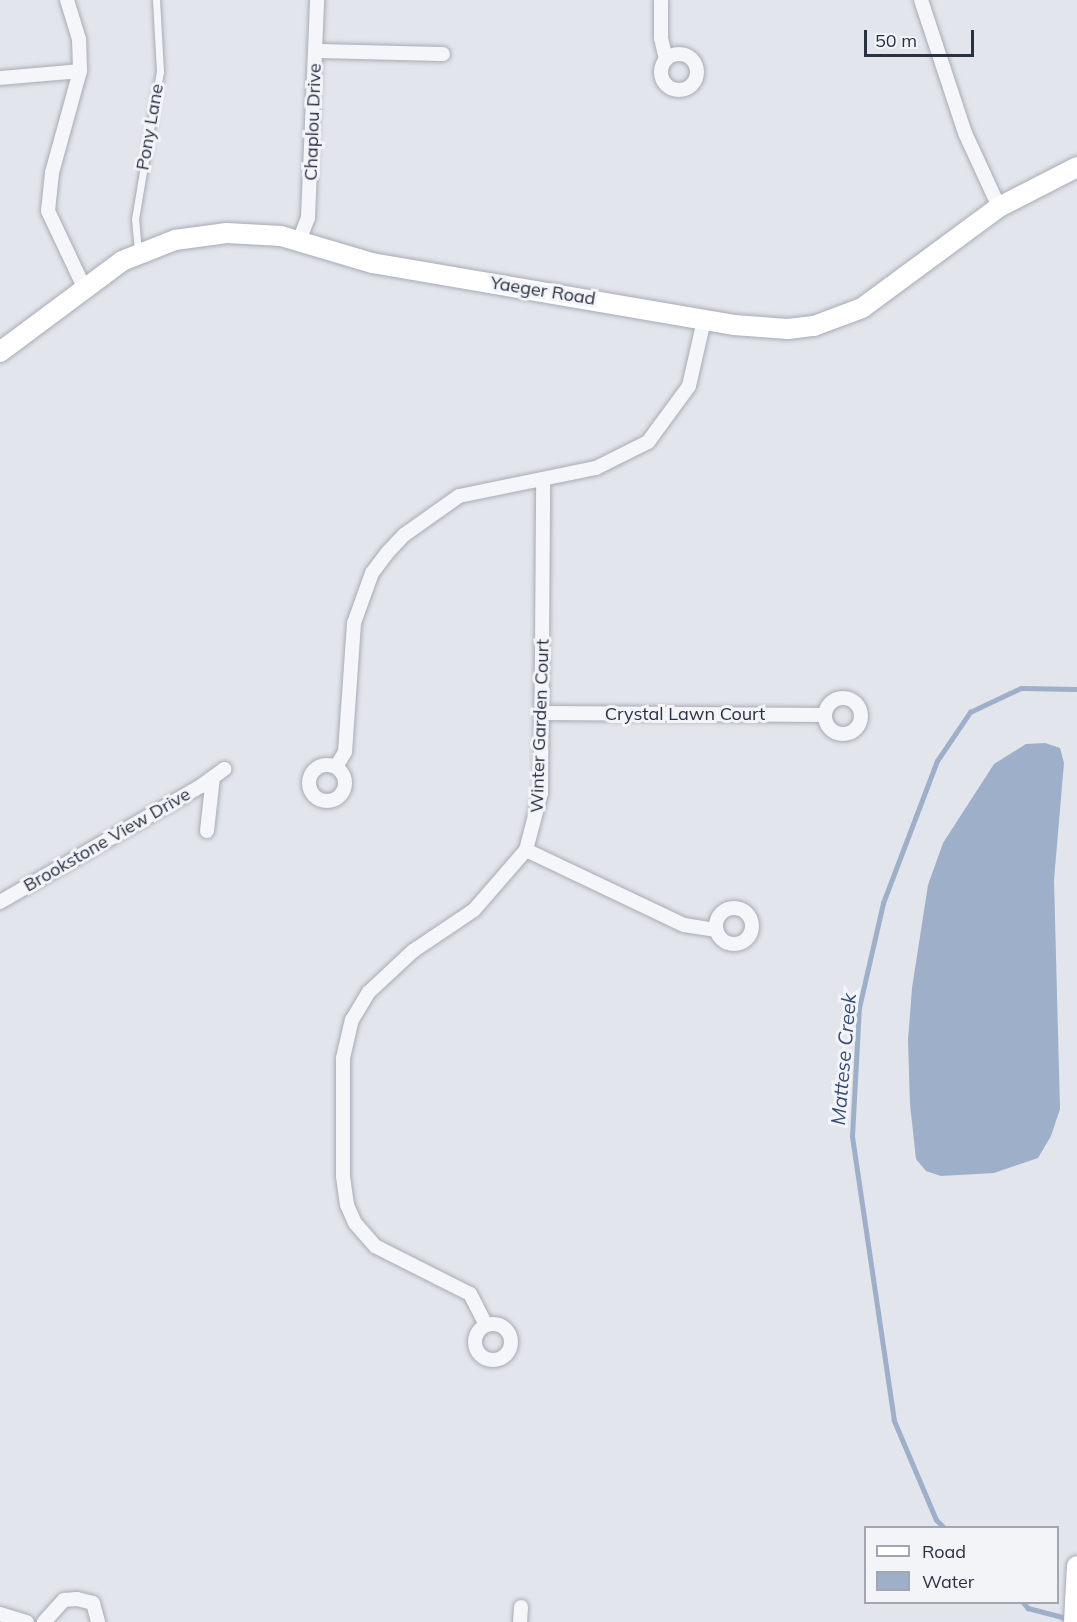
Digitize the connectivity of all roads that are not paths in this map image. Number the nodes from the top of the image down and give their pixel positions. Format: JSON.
{"nodes":[{"id":1,"x":67,"y":0,"type":"edge"},
{"id":2,"x":156,"y":0,"type":"edge"},
{"id":3,"x":317,"y":0,"type":"edge"},
{"id":4,"x":661,"y":0,"type":"edge"},
{"id":5,"x":921,"y":0,"type":"edge"},
{"id":6,"x":316,"y":51,"type":"junction"},
{"id":7,"x":443,"y":54,"type":"dead end"},
{"id":8,"x":666,"y":59,"type":"dead end"},
{"id":9,"x":80,"y":71,"type":"junction"},
{"id":10,"x":0,"y":78,"type":"edge"},
{"id":11,"x":1077,"y":167,"type":"edge"},
{"id":12,"x":999,"y":207,"type":"junction"},
{"id":13,"x":299,"y":241,"type":"junction"},
{"id":14,"x":138,"y":253,"type":"junction"},
{"id":15,"x":84,"y":286,"type":"junction"},
{"id":16,"x":704,"y":320,"type":"junction"},
{"id":17,"x":0,"y":352,"type":"edge"},
{"id":18,"x":543,"y":480,"type":"junction"},
{"id":19,"x":544,"y":713,"type":"junction"},
{"id":20,"x":825,"y":715,"type":"dead end"},
{"id":21,"x":336,"y":767,"type":"dead end"},
{"id":22,"x":207,"y":831,"type":"dead end"},
{"id":23,"x":526,"y":850,"type":"junction"},
{"id":24,"x":0,"y":902,"type":"edge"},
{"id":25,"x":717,"y":930,"type":"dead end"},
{"id":26,"x":486,"y":1325,"type":"dead end"},
{"id":27,"x":1077,"y":1566,"type":"edge"},
{"id":28,"x":520,"y":1607,"type":"dead end"},
{"id":29,"x":0,"y":1614,"type":"edge"},
{"id":30,"x":27,"y":1622,"type":"edge"},
{"id":31,"x":44,"y":1622,"type":"edge"},
{"id":32,"x":98,"y":1622,"type":"edge"},
{"id":33,"x":520,"y":1622,"type":"edge"},
{"id":34,"x":1074,"y":1622,"type":"edge"}],
"edges":[{"from":1,"to":9,"type":"street"},
{"from":2,"to":14,"type":"lane","name":"Pony Lane"},
{"from":3,"to":6,"type":"street","name":"Chaplou Drive"},
{"from":4,"to":8,"type":"street"},
{"from":5,"to":12,"type":"street"},
{"from":6,"to":7,"type":"street"},
{"from":6,"to":13,"type":"street","name":"Chaplou Drive"},
{"from":9,"to":10,"type":"street"},
{"from":9,"to":15,"type":"street"},
{"from":11,"to":12,"type":"street","name":"Yaeger Road"},
{"from":12,"to":16,"type":"street","name":"Yaeger Road"},
{"from":13,"to":14,"type":"street","name":"Yaeger Road"},
{"from":13,"to":16,"type":"street","name":"Yaeger Road"},
{"from":14,"to":15,"type":"street","name":"Yaeger Road"},
{"from":15,"to":17,"type":"street","name":"Yaeger Road"},
{"from":16,"to":18,"type":"street"},
{"from":18,"to":19,"type":"street","name":"Winter Garden Court"},
{"from":18,"to":21,"type":"street"},
{"from":19,"to":20,"type":"street","name":"Crystal Lawn Court"},
{"from":19,"to":23,"type":"street","name":"Winter Garden Court"},
{"from":22,"to":24,"type":"street","name":"Brookstone View Drive"},
{"from":23,"to":25,"type":"street"},
{"from":23,"to":26,"type":"street","name":"Winter Garden Court"},
{"from":27,"to":34,"type":"street"},
{"from":28,"to":33,"type":"street"},
{"from":29,"to":30,"type":"street"},
{"from":31,"to":32,"type":"street"}]}
